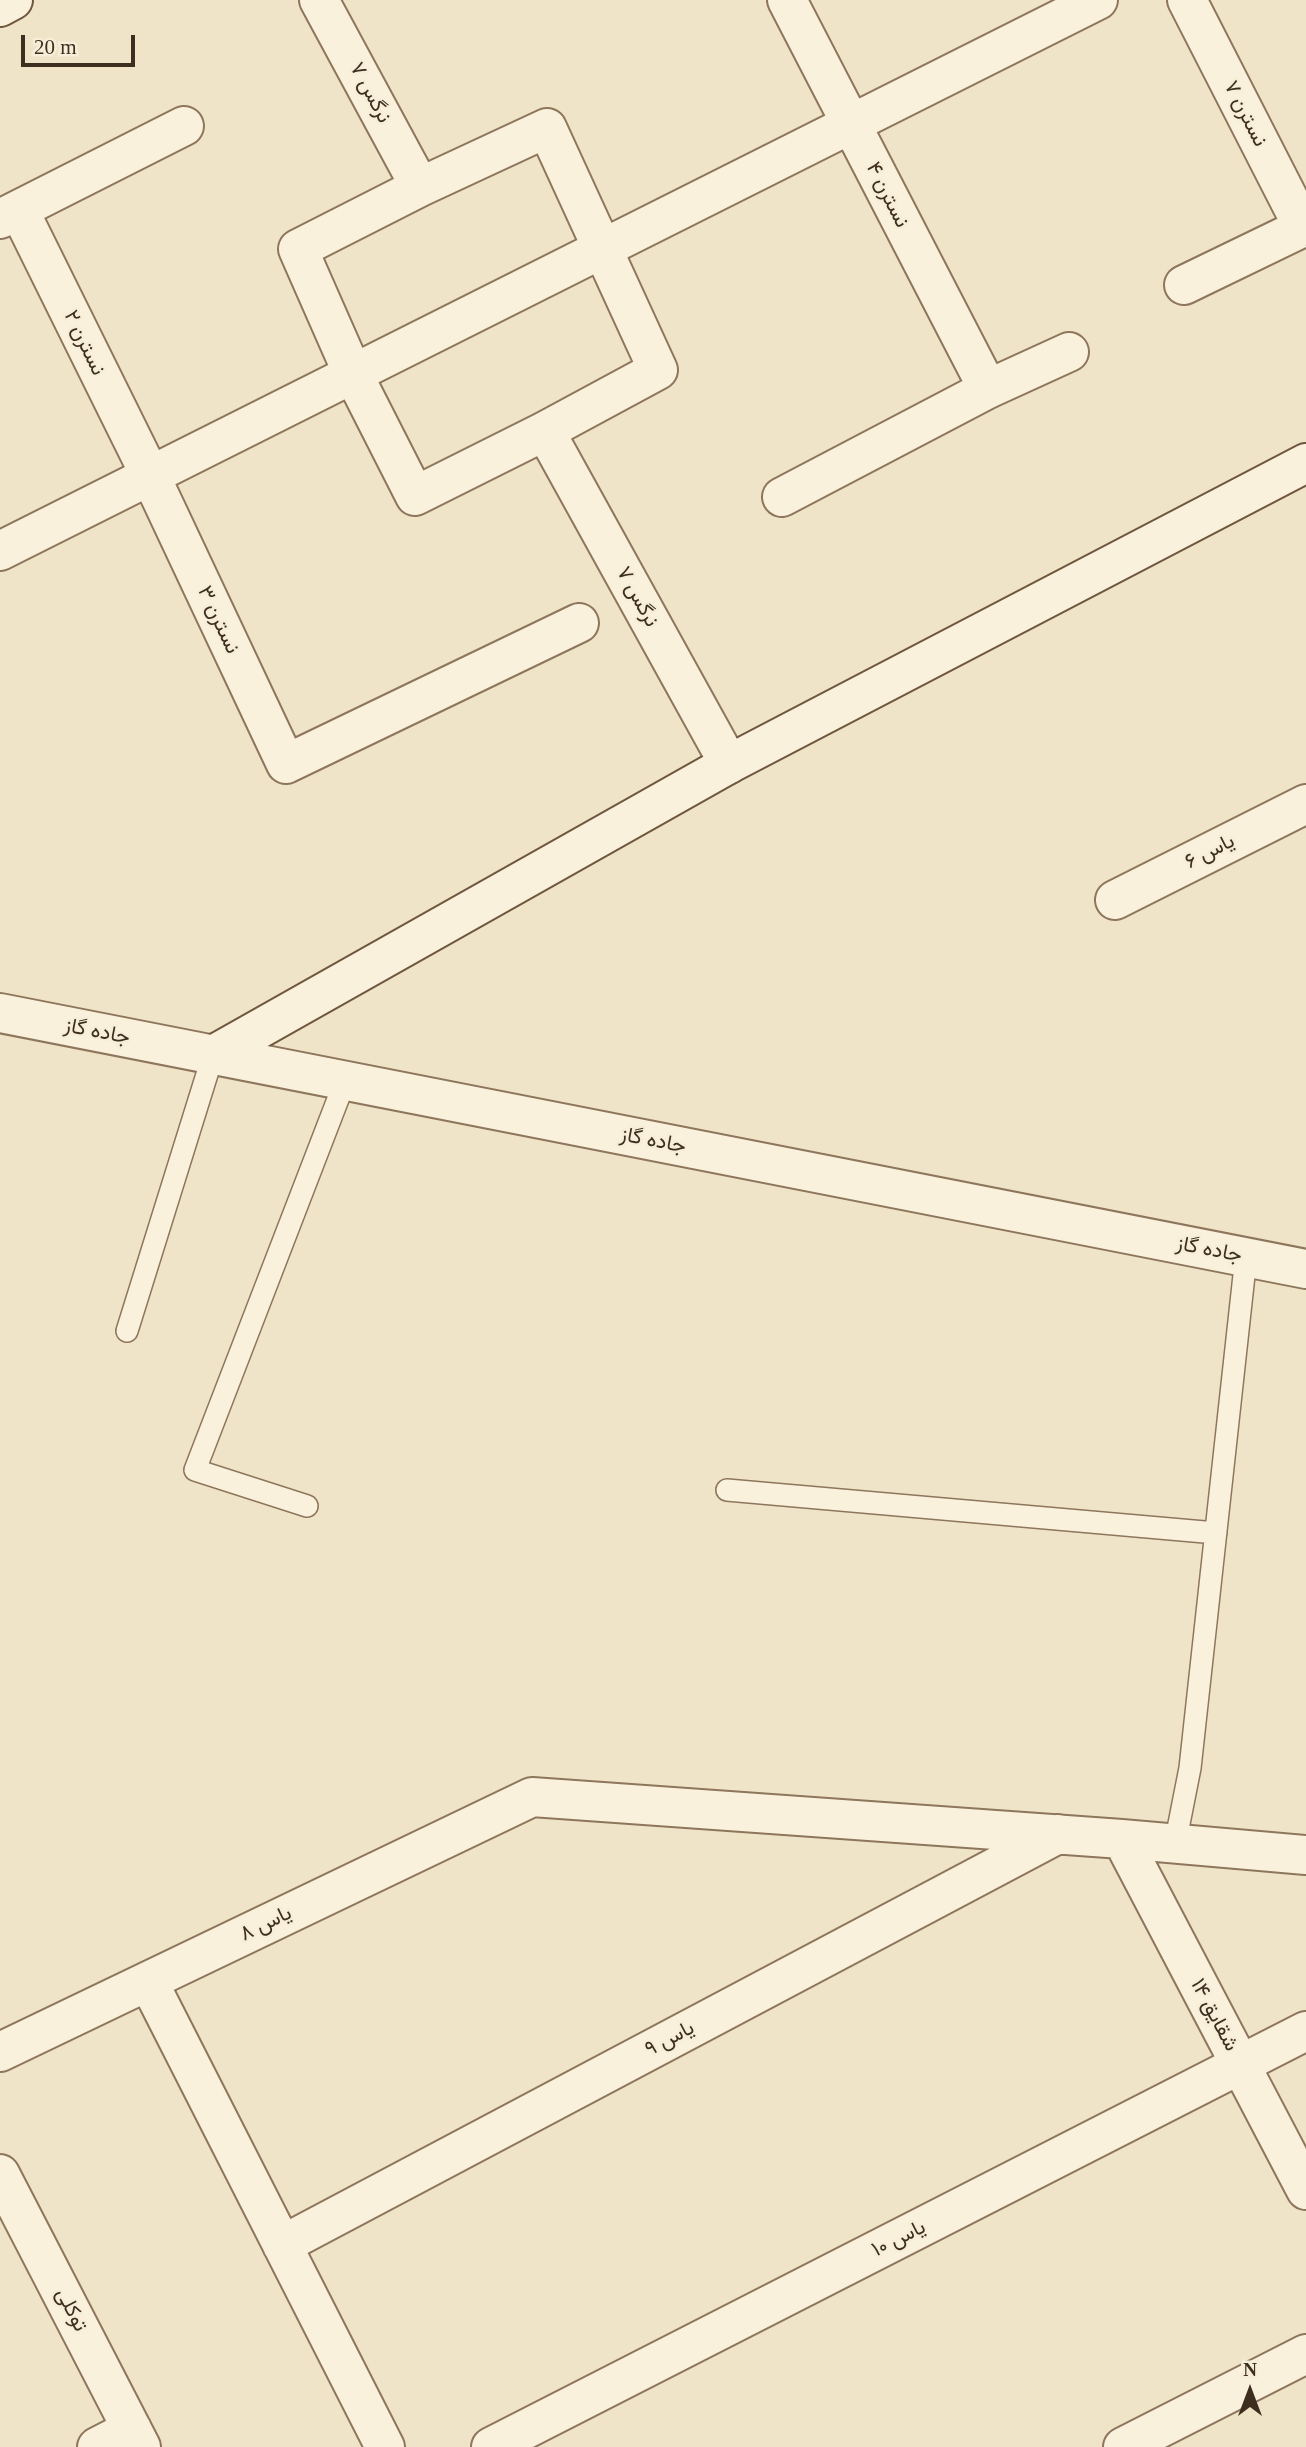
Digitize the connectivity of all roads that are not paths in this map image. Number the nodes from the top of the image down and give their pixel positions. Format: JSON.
{"nodes":[{"id":1,"x":13,"y":0,"type":"edge"},
{"id":2,"x":319,"y":0,"type":"edge"},
{"id":3,"x":787,"y":0,"type":"edge"},
{"id":4,"x":1098,"y":0,"type":"edge"},
{"id":5,"x":1187,"y":0,"type":"edge"},
{"id":6,"x":0,"y":7,"type":"edge"},
{"id":7,"x":850,"y":124,"type":"junction"},
{"id":8,"x":184,"y":126,"type":"dead end"},
{"id":9,"x":420,"y":187,"type":"junction"},
{"id":10,"x":9,"y":215,"type":"edge"},
{"id":11,"x":1304,"y":227,"type":"edge"},
{"id":12,"x":601,"y":249,"type":"junction"},
{"id":13,"x":1184,"y":285,"type":"dead end"},
{"id":14,"x":1069,"y":352,"type":"dead end"},
{"id":15,"x":353,"y":374,"type":"junction"},
{"id":16,"x":988,"y":389,"type":"junction"},
{"id":17,"x":545,"y":431,"type":"junction"},
{"id":18,"x":1306,"y":463,"type":"edge"},
{"id":19,"x":150,"y":475,"type":"junction"},
{"id":20,"x":782,"y":497,"type":"dead end"},
{"id":21,"x":0,"y":551,"type":"edge"},
{"id":22,"x":579,"y":623,"type":"dead end"},
{"id":23,"x":729,"y":764,"type":"junction"},
{"id":24,"x":1306,"y":804,"type":"edge"},
{"id":25,"x":1115,"y":900,"type":"dead end"},
{"id":26,"x":0,"y":1013,"type":"edge"},
{"id":27,"x":213,"y":1055,"type":"junction"},
{"id":28,"x":345,"y":1081,"type":"junction"},
{"id":29,"x":1246,"y":1257,"type":"junction"},
{"id":30,"x":1306,"y":1269,"type":"edge"},
{"id":31,"x":127,"y":1331,"type":"dead end"},
{"id":32,"x":727,"y":1490,"type":"dead end"},
{"id":33,"x":307,"y":1506,"type":"dead end"},
{"id":34,"x":1216,"y":1533,"type":"junction"},
{"id":35,"x":1058,"y":1834,"type":"junction"},
{"id":36,"x":1122,"y":1839,"type":"junction"},
{"id":37,"x":1175,"y":1844,"type":"junction"},
{"id":38,"x":1306,"y":1855,"type":"edge"},
{"id":39,"x":148,"y":1981,"type":"junction"},
{"id":40,"x":1306,"y":2031,"type":"edge"},
{"id":41,"x":0,"y":2052,"type":"edge"},
{"id":42,"x":1240,"y":2065,"type":"junction"},
{"id":43,"x":0,"y":2174,"type":"edge"},
{"id":44,"x":1306,"y":2190,"type":"edge"},
{"id":45,"x":282,"y":2245,"type":"junction"},
{"id":46,"x":1306,"y":2354,"type":"edge"},
{"id":47,"x":137,"y":2438,"type":"edge"},
{"id":48,"x":97,"y":2447,"type":"edge"},
{"id":49,"x":385,"y":2447,"type":"edge"},
{"id":50,"x":491,"y":2447,"type":"edge"},
{"id":51,"x":1123,"y":2447,"type":"edge"}],
"edges":[{"from":1,"to":6,"type":"street"},
{"from":2,"to":9,"type":"street","name":"نرگس ۷"},
{"from":3,"to":7,"type":"street","name":"نسترن ۴"},
{"from":4,"to":7,"type":"street"},
{"from":5,"to":11,"type":"street","name":"نسترن ۷"},
{"from":7,"to":12,"type":"street"},
{"from":7,"to":16,"type":"street","name":"نسترن ۴"},
{"from":8,"to":10,"type":"street"},
{"from":9,"to":12,"type":"street"},
{"from":9,"to":15,"type":"street"},
{"from":10,"to":19,"type":"street","name":"نسترن ۲"},
{"from":11,"to":13,"type":"street"},
{"from":12,"to":15,"type":"street"},
{"from":12,"to":17,"type":"street"},
{"from":14,"to":16,"type":"street"},
{"from":15,"to":17,"type":"street"},
{"from":15,"to":19,"type":"street"},
{"from":16,"to":20,"type":"street"},
{"from":17,"to":23,"type":"street","name":"نرگس ۷"},
{"from":18,"to":23,"type":"street"},
{"from":19,"to":21,"type":"street"},
{"from":19,"to":22,"type":"street","name":"نسترن ۳"},
{"from":23,"to":27,"type":"street"},
{"from":24,"to":25,"type":"street","name":"یاس ۶"},
{"from":26,"to":27,"type":"street","name":"جاده گاز"},
{"from":27,"to":28,"type":"street","name":"جاده گاز"},
{"from":27,"to":31,"type":"lane"},
{"from":28,"to":29,"type":"street","name":"جاده گاز"},
{"from":28,"to":33,"type":"lane"},
{"from":29,"to":30,"type":"street","name":"جاده گاز"},
{"from":29,"to":34,"type":"lane"},
{"from":32,"to":34,"type":"lane"},
{"from":34,"to":37,"type":"lane"},
{"from":35,"to":36,"type":"street"},
{"from":35,"to":39,"type":"street","name":"یاس ۸"},
{"from":35,"to":45,"type":"street","name":"یاس ۹"},
{"from":36,"to":37,"type":"street"},
{"from":36,"to":42,"type":"street","name":"شقایق ۱۴"},
{"from":37,"to":38,"type":"street"},
{"from":39,"to":41,"type":"street","name":"یاس ۸"},
{"from":39,"to":45,"type":"street"},
{"from":40,"to":42,"type":"street","name":"یاس ۱۰"},
{"from":42,"to":44,"type":"street","name":"شقایق ۱۴"},
{"from":42,"to":50,"type":"street","name":"یاس ۱۰"},
{"from":43,"to":47,"type":"street","name":"توکلی"},
{"from":45,"to":49,"type":"street"},
{"from":46,"to":51,"type":"street"},
{"from":47,"to":48,"type":"street"}]}
